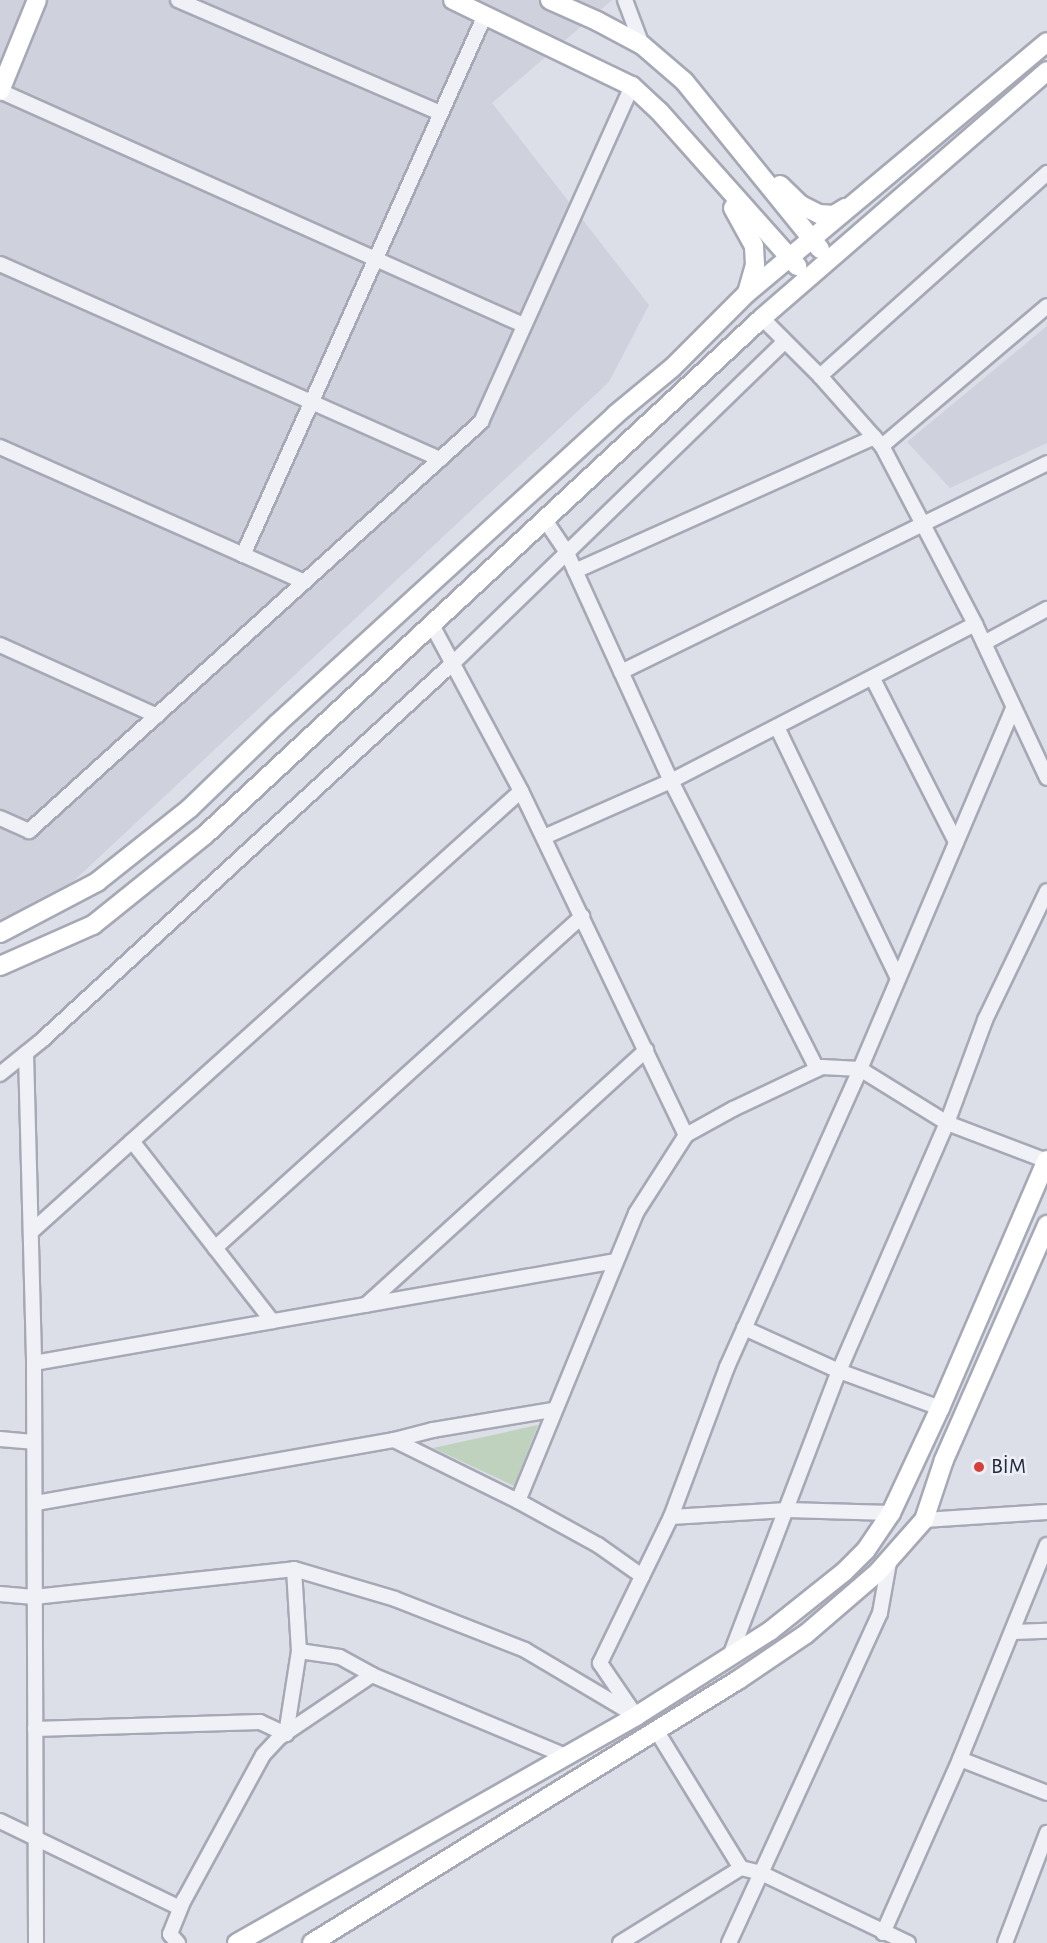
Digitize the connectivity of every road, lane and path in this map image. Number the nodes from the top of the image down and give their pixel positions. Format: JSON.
{"nodes":[{"id":1,"x":37,"y":0,"type":"edge"},
{"id":2,"x":178,"y":0,"type":"edge"},
{"id":3,"x":453,"y":0,"type":"edge"},
{"id":4,"x":550,"y":0,"type":"edge"},
{"id":5,"x":624,"y":0,"type":"edge"},
{"id":6,"x":565,"y":4,"type":"edge"},
{"id":7,"x":484,"y":15,"type":"junction"},
{"id":8,"x":1047,"y":42,"type":"edge"},
{"id":9,"x":642,"y":45,"type":"junction"},
{"id":10,"x":1047,"y":71,"type":"edge"},
{"id":11,"x":632,"y":86,"type":"junction"},
{"id":12,"x":0,"y":91,"type":"edge"},
{"id":13,"x":440,"y":113,"type":"junction"},
{"id":14,"x":722,"y":126,"type":"junction"},
{"id":15,"x":691,"y":148,"type":"junction"},
{"id":16,"x":1047,"y":173,"type":"edge"},
{"id":17,"x":852,"y":205,"type":"junction"},
{"id":18,"x":812,"y":240,"type":"junction"},
{"id":19,"x":790,"y":258,"type":"junction"},
{"id":20,"x":375,"y":259,"type":"junction"},
{"id":21,"x":829,"y":260,"type":"junction"},
{"id":22,"x":0,"y":264,"type":"edge"},
{"id":23,"x":808,"y":278,"type":"junction"},
{"id":24,"x":747,"y":293,"type":"junction"},
{"id":25,"x":1047,"y":306,"type":"edge"},
{"id":26,"x":762,"y":318,"type":"junction"},
{"id":27,"x":523,"y":325,"type":"junction"},
{"id":28,"x":784,"y":342,"type":"junction"},
{"id":29,"x":820,"y":376,"type":"junction"},
{"id":30,"x":311,"y":402,"type":"junction"},
{"id":31,"x":878,"y":442,"type":"junction"},
{"id":32,"x":0,"y":447,"type":"edge"},
{"id":33,"x":441,"y":459,"type":"junction"},
{"id":34,"x":1047,"y":463,"type":"edge"},
{"id":35,"x":545,"y":520,"type":"junction"},
{"id":36,"x":924,"y":525,"type":"junction"},
{"id":37,"x":567,"y":553,"type":"junction"},
{"id":38,"x":243,"y":555,"type":"junction"},
{"id":39,"x":575,"y":571,"type":"junction"},
{"id":40,"x":304,"y":582,"type":"junction"},
{"id":41,"x":1043,"y":611,"type":"edge"},
{"id":42,"x":975,"y":624,"type":"junction"},
{"id":43,"x":432,"y":625,"type":"junction"},
{"id":44,"x":1047,"y":626,"type":"edge"},
{"id":45,"x":984,"y":643,"type":"junction"},
{"id":46,"x":0,"y":645,"type":"edge"},
{"id":47,"x":453,"y":663,"type":"junction"},
{"id":48,"x":621,"y":672,"type":"junction"},
{"id":49,"x":873,"y":679,"type":"junction"},
{"id":50,"x":1013,"y":708,"type":"junction"},
{"id":51,"x":157,"y":716,"type":"junction"},
{"id":52,"x":777,"y":727,"type":"junction"},
{"id":53,"x":1047,"y":778,"type":"edge"},
{"id":54,"x":671,"y":781,"type":"junction"},
{"id":55,"x":521,"y":792,"type":"junction"},
{"id":56,"x":0,"y":818,"type":"edge"},
{"id":57,"x":544,"y":837,"type":"junction"},
{"id":58,"x":956,"y":842,"type":"junction"},
{"id":59,"x":1047,"y":891,"type":"edge"},
{"id":60,"x":582,"y":916,"type":"junction"},
{"id":61,"x":0,"y":933,"type":"edge"},
{"id":62,"x":0,"y":966,"type":"edge"},
{"id":63,"x":898,"y":978,"type":"junction"},
{"id":64,"x":645,"y":1050,"type":"junction"},
{"id":65,"x":26,"y":1053,"type":"junction"},
{"id":66,"x":817,"y":1069,"type":"junction"},
{"id":67,"x":860,"y":1069,"type":"junction"},
{"id":68,"x":0,"y":1074,"type":"edge"},
{"id":69,"x":946,"y":1123,"type":"junction"},
{"id":70,"x":686,"y":1135,"type":"junction"},
{"id":71,"x":132,"y":1141,"type":"junction"},
{"id":72,"x":1047,"y":1160,"type":"edge"},
{"id":73,"x":1047,"y":1225,"type":"edge"},
{"id":74,"x":31,"y":1232,"type":"junction"},
{"id":75,"x":215,"y":1248,"type":"junction"},
{"id":76,"x":616,"y":1261,"type":"junction"},
{"id":77,"x":366,"y":1305,"type":"junction"},
{"id":78,"x":272,"y":1321,"type":"junction"},
{"id":79,"x":744,"y":1328,"type":"junction"},
{"id":80,"x":34,"y":1363,"type":"junction"},
{"id":81,"x":839,"y":1371,"type":"junction"},
{"id":82,"x":940,"y":1408,"type":"junction"},
{"id":83,"x":554,"y":1410,"type":"junction"},
{"id":84,"x":0,"y":1439,"type":"edge"},
{"id":85,"x":394,"y":1440,"type":"junction"},
{"id":86,"x":33,"y":1442,"type":"junction"},
{"id":87,"x":518,"y":1501,"type":"junction"},
{"id":88,"x":36,"y":1503,"type":"junction"},
{"id":89,"x":787,"y":1510,"type":"junction"},
{"id":90,"x":1047,"y":1512,"type":"edge"},
{"id":91,"x":891,"y":1513,"type":"junction"},
{"id":92,"x":671,"y":1517,"type":"junction"},
{"id":93,"x":924,"y":1520,"type":"junction"},
{"id":94,"x":1047,"y":1545,"type":"edge"},
{"id":95,"x":891,"y":1555,"type":"junction"},
{"id":96,"x":294,"y":1569,"type":"junction"},
{"id":97,"x":642,"y":1576,"type":"junction"},
{"id":98,"x":0,"y":1594,"type":"edge"},
{"id":99,"x":34,"y":1597,"type":"junction"},
{"id":100,"x":1047,"y":1631,"type":"edge"},
{"id":101,"x":1014,"y":1632,"type":"junction"},
{"id":102,"x":299,"y":1650,"type":"junction"},
{"id":103,"x":730,"y":1656,"type":"junction"},
{"id":104,"x":372,"y":1675,"type":"junction"},
{"id":105,"x":636,"y":1716,"type":"junction"},
{"id":106,"x":35,"y":1730,"type":"junction"},
{"id":107,"x":656,"y":1731,"type":"junction"},
{"id":108,"x":286,"y":1734,"type":"junction"},
{"id":109,"x":566,"y":1756,"type":"junction"},
{"id":110,"x":960,"y":1759,"type":"junction"},
{"id":111,"x":1047,"y":1792,"type":"edge"},
{"id":112,"x":0,"y":1821,"type":"edge"},
{"id":113,"x":1047,"y":1833,"type":"edge"},
{"id":114,"x":36,"y":1838,"type":"junction"},
{"id":115,"x":741,"y":1868,"type":"junction"},
{"id":116,"x":761,"y":1873,"type":"junction"},
{"id":117,"x":180,"y":1908,"type":"junction"},
{"id":118,"x":884,"y":1933,"type":"junction"},
{"id":119,"x":36,"y":1943,"type":"edge"},
{"id":120,"x":178,"y":1943,"type":"edge"},
{"id":121,"x":237,"y":1943,"type":"edge"},
{"id":122,"x":312,"y":1943,"type":"edge"},
{"id":123,"x":620,"y":1943,"type":"edge"},
{"id":124,"x":729,"y":1943,"type":"edge"},
{"id":125,"x":908,"y":1943,"type":"edge"},
{"id":126,"x":1005,"y":1943,"type":"edge"}],
"edges":[{"from":1,"to":12,"type":"main road"},
{"from":2,"to":13,"type":"street"},
{"from":3,"to":7,"type":"main road"},
{"from":4,"to":6,"type":"main road"},
{"from":5,"to":9,"type":"street"},
{"from":6,"to":9,"type":"main road"},
{"from":7,"to":11,"type":"main road"},
{"from":7,"to":13,"type":"street"},
{"from":8,"to":17,"type":"main road"},
{"from":9,"to":14,"type":"main road"},
{"from":10,"to":21,"type":"main road"},
{"from":11,"to":15,"type":"main road"},
{"from":11,"to":27,"type":"street"},
{"from":12,"to":20,"type":"street"},
{"from":13,"to":20,"type":"street"},
{"from":14,"to":17,"type":"main road"},
{"from":14,"to":18,"type":"main road"},
{"from":15,"to":19,"type":"main road"},
{"from":15,"to":24,"type":"main road"},
{"from":16,"to":29,"type":"street"},
{"from":17,"to":18,"type":"main road"},
{"from":18,"to":19,"type":"main road"},
{"from":18,"to":21,"type":"main road"},
{"from":19,"to":23,"type":"main road"},
{"from":19,"to":24,"type":"main road"},
{"from":20,"to":27,"type":"street"},
{"from":20,"to":30,"type":"street"},
{"from":21,"to":23,"type":"main road"},
{"from":22,"to":30,"type":"street"},
{"from":23,"to":26,"type":"main road"},
{"from":24,"to":61,"type":"main road"},
{"from":25,"to":31,"type":"street"},
{"from":26,"to":28,"type":"street"},
{"from":26,"to":35,"type":"main road"},
{"from":27,"to":33,"type":"street"},
{"from":28,"to":29,"type":"street"},
{"from":28,"to":37,"type":"street"},
{"from":29,"to":31,"type":"street"},
{"from":30,"to":33,"type":"street"},
{"from":30,"to":38,"type":"street"},
{"from":31,"to":36,"type":"street"},
{"from":31,"to":39,"type":"street"},
{"from":32,"to":38,"type":"street"},
{"from":33,"to":40,"type":"street"},
{"from":34,"to":36,"type":"street"},
{"from":35,"to":37,"type":"street"},
{"from":35,"to":43,"type":"main road"},
{"from":36,"to":42,"type":"street"},
{"from":36,"to":48,"type":"street"},
{"from":37,"to":39,"type":"street"},
{"from":37,"to":47,"type":"street"},
{"from":38,"to":40,"type":"street"},
{"from":39,"to":48,"type":"street"},
{"from":40,"to":51,"type":"street"},
{"from":41,"to":44,"type":"street"},
{"from":41,"to":45,"type":"street"},
{"from":42,"to":45,"type":"street"},
{"from":42,"to":49,"type":"street"},
{"from":43,"to":47,"type":"street"},
{"from":43,"to":62,"type":"main road"},
{"from":45,"to":50,"type":"street"},
{"from":46,"to":51,"type":"street"},
{"from":47,"to":55,"type":"street"},
{"from":47,"to":65,"type":"street"},
{"from":48,"to":54,"type":"street"},
{"from":49,"to":52,"type":"street"},
{"from":49,"to":58,"type":"street"},
{"from":50,"to":53,"type":"street"},
{"from":50,"to":58,"type":"street"},
{"from":51,"to":56,"type":"street"},
{"from":52,"to":54,"type":"street"},
{"from":52,"to":63,"type":"street"},
{"from":54,"to":57,"type":"street"},
{"from":54,"to":66,"type":"street"},
{"from":55,"to":57,"type":"street"},
{"from":55,"to":71,"type":"street"},
{"from":57,"to":60,"type":"street"},
{"from":58,"to":63,"type":"street"},
{"from":59,"to":69,"type":"street"},
{"from":60,"to":64,"type":"street"},
{"from":60,"to":75,"type":"street"},
{"from":63,"to":67,"type":"street"},
{"from":64,"to":70,"type":"street"},
{"from":64,"to":77,"type":"street"},
{"from":65,"to":68,"type":"street"},
{"from":65,"to":74,"type":"street"},
{"from":66,"to":67,"type":"street"},
{"from":66,"to":70,"type":"street"},
{"from":67,"to":69,"type":"street"},
{"from":67,"to":79,"type":"street"},
{"from":69,"to":72,"type":"street"},
{"from":69,"to":81,"type":"street"},
{"from":70,"to":76,"type":"street"},
{"from":71,"to":74,"type":"street"},
{"from":71,"to":75,"type":"street"},
{"from":72,"to":82,"type":"main road"},
{"from":73,"to":93,"type":"main road"},
{"from":74,"to":80,"type":"street"},
{"from":75,"to":78,"type":"street"},
{"from":76,"to":77,"type":"street"},
{"from":76,"to":83,"type":"street"},
{"from":77,"to":78,"type":"street"},
{"from":78,"to":80,"type":"street"},
{"from":79,"to":81,"type":"street"},
{"from":79,"to":92,"type":"street"},
{"from":80,"to":86,"type":"street"},
{"from":81,"to":82,"type":"street"},
{"from":81,"to":89,"type":"street"},
{"from":82,"to":91,"type":"main road"},
{"from":83,"to":85,"type":"street"},
{"from":83,"to":87,"type":"street"},
{"from":84,"to":86,"type":"street"},
{"from":85,"to":87,"type":"street"},
{"from":85,"to":88,"type":"street"},
{"from":86,"to":88,"type":"street"},
{"from":87,"to":97,"type":"street"},
{"from":88,"to":99,"type":"street"},
{"from":89,"to":91,"type":"street"},
{"from":89,"to":92,"type":"street"},
{"from":89,"to":103,"type":"street"},
{"from":90,"to":93,"type":"street"},
{"from":91,"to":103,"type":"main road"},
{"from":92,"to":97,"type":"street"},
{"from":93,"to":95,"type":"main road"},
{"from":94,"to":101,"type":"street"},
{"from":95,"to":107,"type":"main road"},
{"from":95,"to":116,"type":"street"},
{"from":96,"to":99,"type":"street"},
{"from":96,"to":102,"type":"street"},
{"from":96,"to":105,"type":"street"},
{"from":97,"to":105,"type":"street"},
{"from":98,"to":99,"type":"street"},
{"from":99,"to":106,"type":"street"},
{"from":100,"to":101,"type":"street"},
{"from":101,"to":110,"type":"street"},
{"from":102,"to":104,"type":"street"},
{"from":102,"to":108,"type":"street"},
{"from":103,"to":105,"type":"main road"},
{"from":104,"to":108,"type":"street"},
{"from":104,"to":109,"type":"street"},
{"from":105,"to":109,"type":"main road"},
{"from":106,"to":108,"type":"street"},
{"from":106,"to":114,"type":"street"},
{"from":107,"to":115,"type":"street"},
{"from":107,"to":122,"type":"main road"},
{"from":108,"to":117,"type":"street"},
{"from":109,"to":121,"type":"main road"},
{"from":110,"to":111,"type":"street"},
{"from":110,"to":118,"type":"street"},
{"from":112,"to":114,"type":"street"},
{"from":113,"to":126,"type":"street"},
{"from":114,"to":117,"type":"street"},
{"from":114,"to":119,"type":"street"},
{"from":115,"to":116,"type":"street"},
{"from":115,"to":123,"type":"street"},
{"from":116,"to":118,"type":"street"},
{"from":116,"to":124,"type":"street"},
{"from":117,"to":120,"type":"street"},
{"from":118,"to":125,"type":"street"}]}
